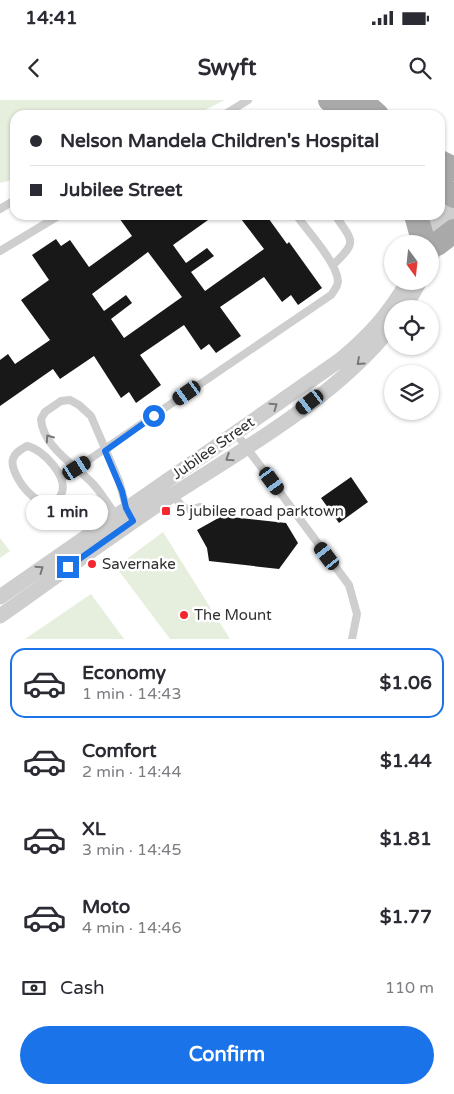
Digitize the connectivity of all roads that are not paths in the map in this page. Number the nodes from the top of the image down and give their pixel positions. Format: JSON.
{"nodes":[{"id":1,"x":248,"y":100,"type":"edge"},
{"id":2,"x":360,"y":100,"type":"edge"},
{"id":3,"x":232,"y":110,"type":"edge"},
{"id":4,"x":371,"y":110,"type":"edge"},
{"id":5,"x":451,"y":196,"type":"edge"},
{"id":6,"x":445,"y":213,"type":"edge"},
{"id":7,"x":52,"y":220,"type":"edge"},
{"id":8,"x":300,"y":220,"type":"edge"},
{"id":9,"x":338,"y":220,"type":"edge"},
{"id":10,"x":419,"y":220,"type":"edge"},
{"id":11,"x":442,"y":220,"type":"edge"},
{"id":12,"x":428,"y":235,"type":"edge"},
{"id":13,"x":437,"y":235,"type":"edge"},
{"id":14,"x":0,"y":251,"type":"edge"},
{"id":15,"x":333,"y":265,"type":"junction"},
{"id":16,"x":408,"y":290,"type":"edge"},
{"id":17,"x":384,"y":335,"type":"edge"},
{"id":18,"x":235,"y":432,"type":"junction"},
{"id":19,"x":246,"y":447,"type":"junction"},
{"id":20,"x":105,"y":451,"type":"junction"},
{"id":21,"x":77,"y":468,"type":"junction"},
{"id":22,"x":62,"y":478,"type":"junction"},
{"id":23,"x":173,"y":495,"type":"junction"},
{"id":24,"x":200,"y":506,"type":"dead end"},
{"id":25,"x":125,"y":518,"type":"junction"},
{"id":26,"x":0,"y":597,"type":"edge"},
{"id":27,"x":0,"y":616,"type":"edge"},
{"id":28,"x":352,"y":639,"type":"edge"}],
"edges":[{"from":1,"to":3,"type":"lane"},
{"from":2,"to":4,"type":"main road"},
{"from":5,"to":6,"type":"street"},
{"from":7,"to":14,"type":"lane"},
{"from":8,"to":15,"type":"lane"},
{"from":9,"to":15,"type":"lane"},
{"from":10,"to":12,"type":"main road"},
{"from":11,"to":13,"type":"street"},
{"from":15,"to":20,"type":"lane"},
{"from":18,"to":16,"type":"street","name":"Jubilee Street","one_way":true},
{"from":17,"to":19,"type":"street","name":"Jubilee Street","one_way":true},
{"from":18,"to":19,"type":"lane"},
{"from":18,"to":25,"type":"street","name":"Jubilee Street"},
{"from":19,"to":23,"type":"street","name":"Jubilee Street","one_way":true},
{"from":19,"to":28,"type":"lane"},
{"from":20,"to":21,"type":"lane"},
{"from":21,"to":20,"type":"lane","one_way":true},
{"from":20,"to":25,"type":"lane"},
{"from":21,"to":22,"type":"lane"},
{"from":21,"to":25,"type":"lane"},
{"from":22,"to":22,"type":"lane"},
{"from":23,"to":24,"type":"lane"},
{"from":23,"to":25,"type":"street","name":"Jubilee Street"},
{"from":26,"to":25,"type":"street","name":"Jubilee Street","one_way":true},
{"from":25,"to":27,"type":"street","name":"Jubilee Street"}]}
